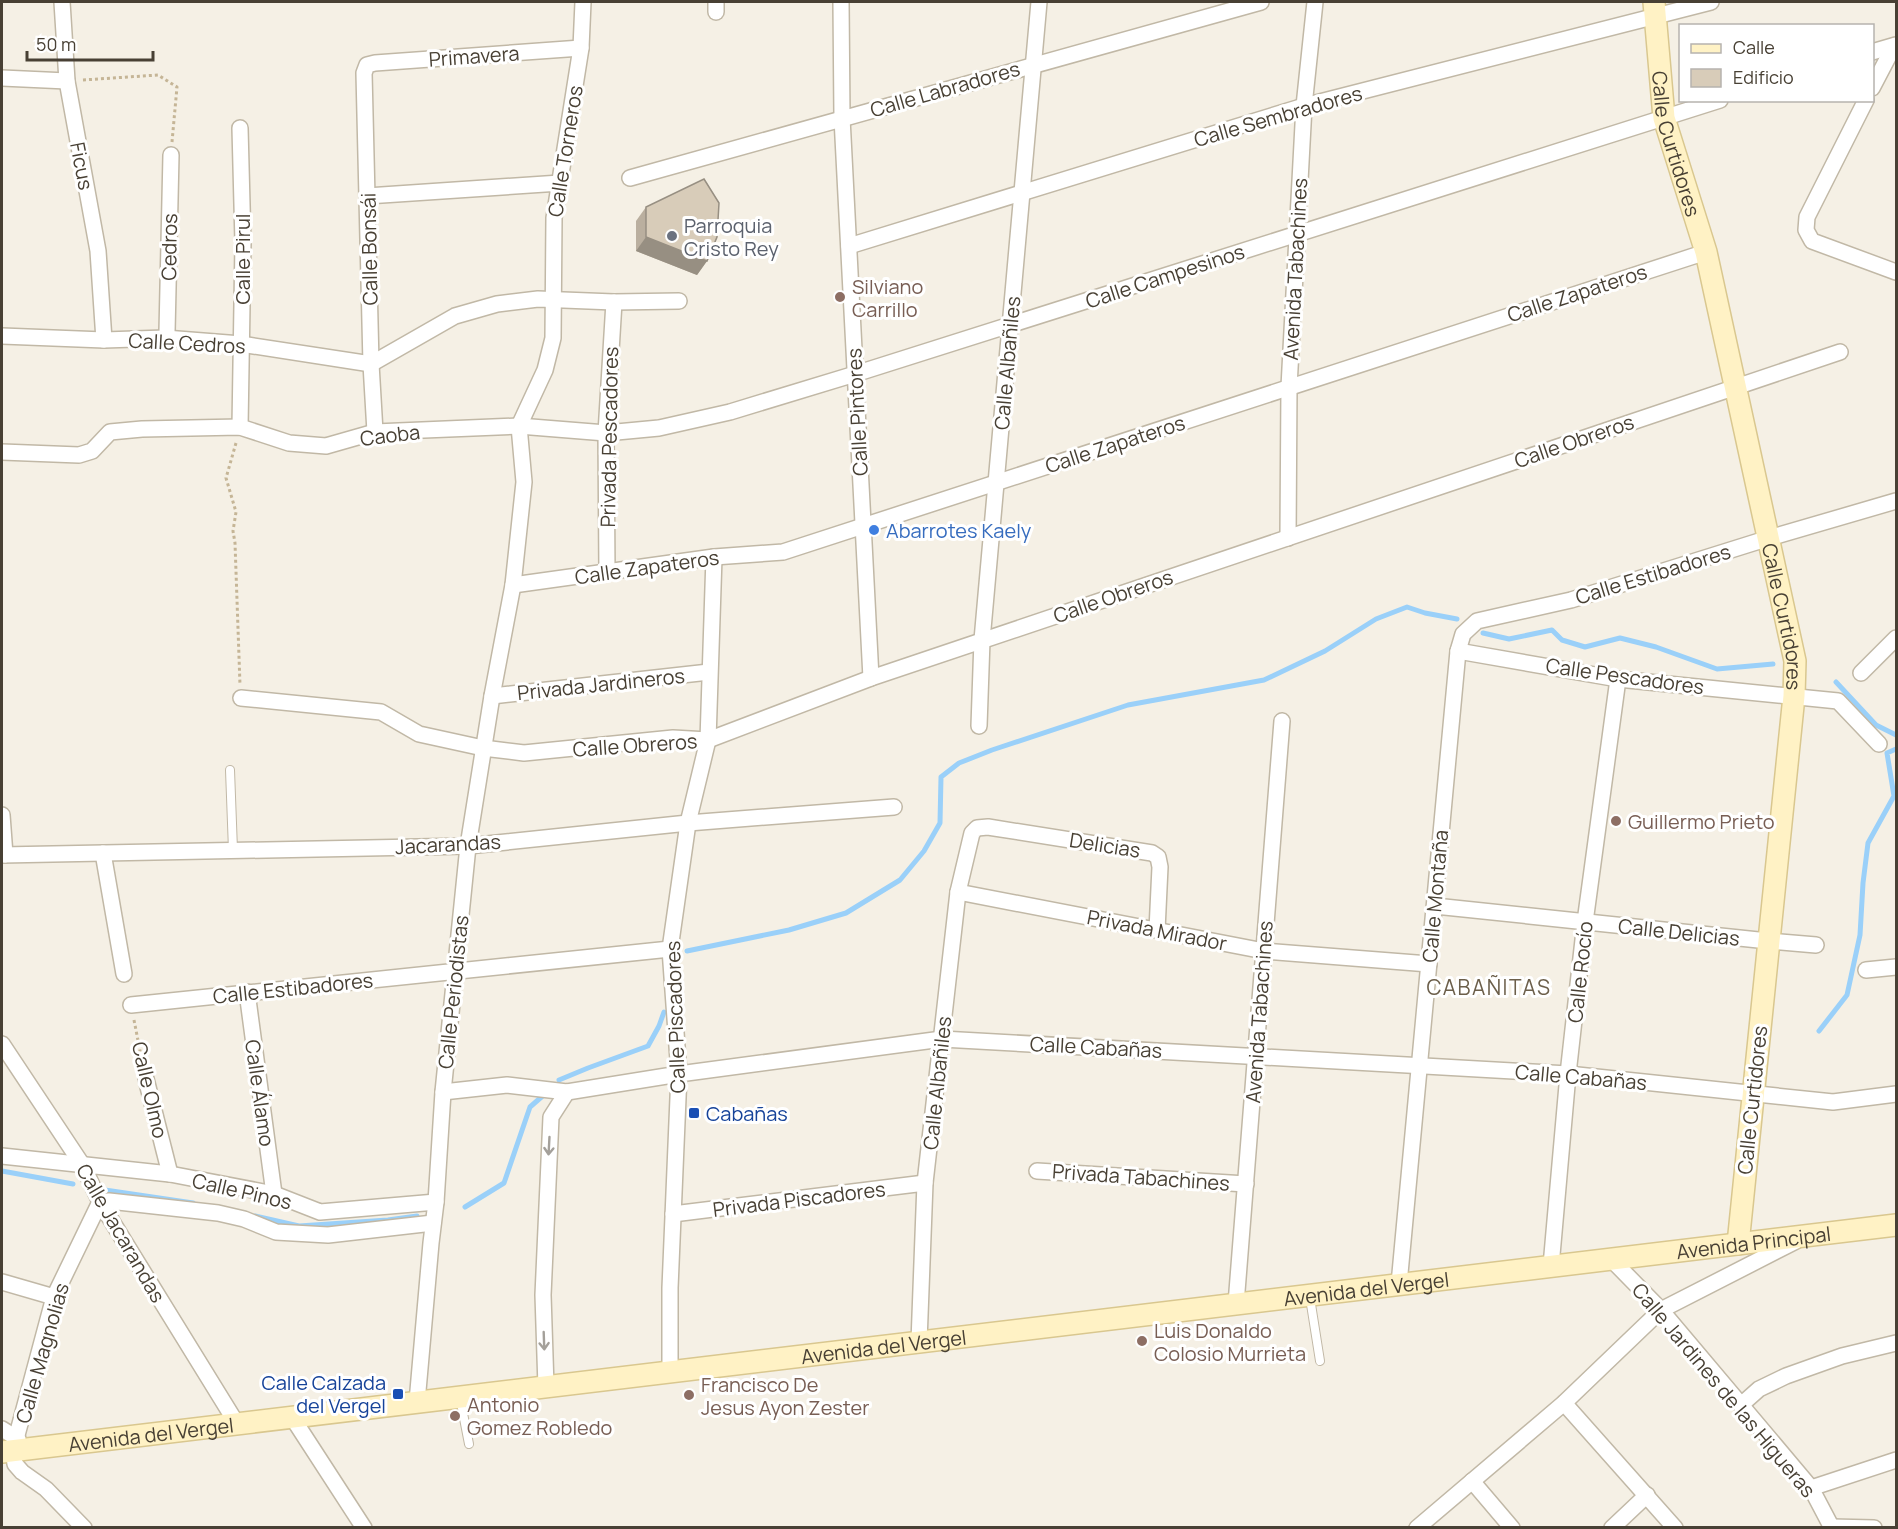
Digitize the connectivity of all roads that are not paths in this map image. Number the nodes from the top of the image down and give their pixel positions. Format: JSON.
{"nodes":[{"id":1,"x":62,"y":2,"type":"edge"},
{"id":2,"x":583,"y":2,"type":"edge"},
{"id":3,"x":841,"y":2,"type":"edge"},
{"id":4,"x":1039,"y":2,"type":"edge"},
{"id":5,"x":1261,"y":2,"type":"edge"},
{"id":6,"x":1315,"y":2,"type":"edge"},
{"id":7,"x":1711,"y":2,"type":"edge"},
{"id":8,"x":1655,"y":9,"type":"edge"},
{"id":9,"x":1895,"y":46,"type":"edge"},
{"id":10,"x":581,"y":48,"type":"junction"},
{"id":11,"x":1874,"y":51,"type":"edge"},
{"id":12,"x":368,"y":65,"type":"joint"},
{"id":13,"x":1033,"y":65,"type":"junction"},
{"id":14,"x":2,"y":78,"type":"edge"},
{"id":15,"x":66,"y":81,"type":"junction"},
{"id":16,"x":1874,"y":84,"type":"edge"},
{"id":17,"x":1714,"y":102,"type":"edge"},
{"id":18,"x":1865,"y":102,"type":"edge"},
{"id":19,"x":1304,"y":106,"type":"junction"},
{"id":20,"x":842,"y":118,"type":"junction"},
{"id":21,"x":1664,"y":118,"type":"junction"},
{"id":22,"x":240,"y":128,"type":"dead end"},
{"id":23,"x":171,"y":155,"type":"road end"},
{"id":24,"x":630,"y":178,"type":"dead end"},
{"id":25,"x":560,"y":183,"type":"junction"},
{"id":26,"x":1022,"y":192,"type":"junction"},
{"id":27,"x":368,"y":196,"type":"junction"},
{"id":28,"x":1297,"y":234,"type":"junction"},
{"id":29,"x":849,"y":246,"type":"junction"},
{"id":30,"x":1706,"y":252,"type":"junction"},
{"id":31,"x":1896,"y":272,"type":"edge"},
{"id":32,"x":552,"y":300,"type":"junction"},
{"id":33,"x":679,"y":301,"type":"dead end"},
{"id":34,"x":614,"y":302,"type":"junction"},
{"id":35,"x":1010,"y":325,"type":"junction"},
{"id":36,"x":2,"y":336,"type":"edge"},
{"id":37,"x":165,"y":338,"type":"junction"},
{"id":38,"x":104,"y":340,"type":"junction"},
{"id":39,"x":241,"y":344,"type":"junction"},
{"id":40,"x":1840,"y":352,"type":"dead end"},
{"id":41,"x":371,"y":364,"type":"junction"},
{"id":42,"x":855,"y":374,"type":"junction"},
{"id":43,"x":1289,"y":387,"type":"junction"},
{"id":44,"x":1735,"y":387,"type":"junction"},
{"id":45,"x":519,"y":426,"type":"junction"},
{"id":46,"x":240,"y":427,"type":"junction"},
{"id":47,"x":375,"y":432,"type":"junction"},
{"id":48,"x":606,"y":433,"type":"junction"},
{"id":49,"x":2,"y":452,"type":"edge"},
{"id":50,"x":996,"y":482,"type":"junction"},
{"id":51,"x":1896,"y":501,"type":"edge"},
{"id":52,"x":863,"y":525,"type":"junction"},
{"id":53,"x":1288,"y":538,"type":"junction"},
{"id":54,"x":1769,"y":538,"type":"junction"},
{"id":55,"x":714,"y":557,"type":"junction"},
{"id":56,"x":607,"y":573,"type":"junction"},
{"id":57,"x":513,"y":585,"type":"junction"},
{"id":58,"x":1896,"y":638,"type":"edge"},
{"id":59,"x":982,"y":640,"type":"junction"},
{"id":60,"x":1458,"y":651,"type":"junction"},
{"id":61,"x":709,"y":672,"type":"junction"},
{"id":62,"x":1861,"y":672,"type":"dead end"},
{"id":63,"x":871,"y":678,"type":"junction"},
{"id":64,"x":1618,"y":678,"type":"junction"},
{"id":65,"x":492,"y":696,"type":"junction"},
{"id":66,"x":1794,"y":696,"type":"junction"},
{"id":67,"x":241,"y":699,"type":"road end"},
{"id":68,"x":1282,"y":721,"type":"dead end"},
{"id":69,"x":979,"y":726,"type":"dead end"},
{"id":70,"x":708,"y":740,"type":"junction"},
{"id":71,"x":1880,"y":744,"type":"dead end"},
{"id":72,"x":483,"y":748,"type":"junction"},
{"id":73,"x":230,"y":770,"type":"dead end"},
{"id":74,"x":894,"y":807,"type":"dead end"},
{"id":75,"x":2,"y":815,"type":"edge"},
{"id":76,"x":688,"y":823,"type":"junction"},
{"id":77,"x":977,"y":828,"type":"joint"},
{"id":78,"x":468,"y":846,"type":"junction"},
{"id":79,"x":233,"y":850,"type":"junction"},
{"id":80,"x":103,"y":853,"type":"junction"},
{"id":81,"x":3,"y":855,"type":"edge"},
{"id":82,"x":958,"y":892,"type":"junction"},
{"id":83,"x":1434,"y":906,"type":"junction"},
{"id":84,"x":1585,"y":922,"type":"junction"},
{"id":85,"x":1157,"y":930,"type":"junction"},
{"id":86,"x":1768,"y":941,"type":"junction"},
{"id":87,"x":1816,"y":945,"type":"dead end"},
{"id":88,"x":670,"y":949,"type":"junction"},
{"id":89,"x":1264,"y":951,"type":"junction"},
{"id":90,"x":1429,"y":964,"type":"junction"},
{"id":91,"x":1896,"y":967,"type":"edge"},
{"id":92,"x":456,"y":970,"type":"junction"},
{"id":93,"x":1866,"y":970,"type":"dead end"},
{"id":94,"x":124,"y":974,"type":"dead end"},
{"id":95,"x":247,"y":992,"type":"junction"},
{"id":96,"x":131,"y":1005,"type":"road end"},
{"id":97,"x":942,"y":1039,"type":"junction"},
{"id":98,"x":2,"y":1044,"type":"edge"},
{"id":99,"x":1256,"y":1056,"type":"junction"},
{"id":100,"x":1420,"y":1066,"type":"junction"},
{"id":101,"x":679,"y":1074,"type":"junction"},
{"id":102,"x":1568,"y":1074,"type":"junction"},
{"id":103,"x":146,"y":1079,"type":"road end"},
{"id":104,"x":442,"y":1092,"type":"junction"},
{"id":105,"x":567,"y":1092,"type":"junction"},
{"id":106,"x":1753,"y":1094,"type":"junction"},
{"id":107,"x":1896,"y":1094,"type":"edge"},
{"id":108,"x":2,"y":1156,"type":"edge"},
{"id":109,"x":83,"y":1166,"type":"junction"},
{"id":110,"x":1037,"y":1171,"type":"dead end"},
{"id":111,"x":170,"y":1174,"type":"junction"},
{"id":112,"x":925,"y":1183,"type":"junction"},
{"id":113,"x":1246,"y":1184,"type":"junction"},
{"id":114,"x":273,"y":1194,"type":"junction"},
{"id":115,"x":100,"y":1202,"type":"junction"},
{"id":116,"x":436,"y":1202,"type":"junction"},
{"id":117,"x":674,"y":1214,"type":"junction"},
{"id":118,"x":433,"y":1223,"type":"junction"},
{"id":119,"x":1896,"y":1225,"type":"edge"},
{"id":120,"x":1807,"y":1235,"type":"junction"},
{"id":121,"x":1738,"y":1244,"type":"junction"},
{"id":122,"x":1610,"y":1258,"type":"junction"},
{"id":123,"x":1551,"y":1266,"type":"junction"},
{"id":124,"x":2,"y":1282,"type":"edge"},
{"id":125,"x":1399,"y":1284,"type":"junction"},
{"id":126,"x":1310,"y":1295,"type":"junction"},
{"id":127,"x":54,"y":1297,"type":"junction"},
{"id":128,"x":1236,"y":1304,"type":"junction"},
{"id":129,"x":1661,"y":1311,"type":"junction"},
{"id":130,"x":919,"y":1342,"type":"junction"},
{"id":131,"x":1896,"y":1343,"type":"edge"},
{"id":132,"x":1320,"y":1361,"type":"dead end"},
{"id":133,"x":670,"y":1372,"type":"junction"},
{"id":134,"x":546,"y":1387,"type":"junction"},
{"id":135,"x":460,"y":1397,"type":"junction"},
{"id":136,"x":417,"y":1402,"type":"junction"},
{"id":137,"x":1564,"y":1403,"type":"junction"},
{"id":138,"x":1741,"y":1405,"type":"junction"},
{"id":139,"x":292,"y":1417,"type":"junction"},
{"id":140,"x":237,"y":1424,"type":"junction"},
{"id":141,"x":2,"y":1429,"type":"edge"},
{"id":142,"x":469,"y":1444,"type":"dead end"},
{"id":143,"x":11,"y":1447,"type":"edge"},
{"id":144,"x":1896,"y":1460,"type":"edge"},
{"id":145,"x":1472,"y":1481,"type":"junction"},
{"id":146,"x":1811,"y":1488,"type":"junction"},
{"id":147,"x":1647,"y":1495,"type":"junction"},
{"id":148,"x":84,"y":1527,"type":"edge"},
{"id":149,"x":364,"y":1527,"type":"edge"},
{"id":150,"x":1417,"y":1527,"type":"edge"},
{"id":151,"x":1512,"y":1527,"type":"edge"},
{"id":152,"x":1612,"y":1527,"type":"edge"},
{"id":153,"x":1675,"y":1527,"type":"edge"},
{"id":154,"x":1832,"y":1527,"type":"edge"},
{"id":155,"x":1874,"y":1527,"type":"edge"}],
"edges":[{"from":1,"to":15,"type":"street","name":"Ficus"},
{"from":2,"to":10,"type":"street","name":"Calle Torneros"},
{"from":3,"to":20,"type":"street","name":"Calle Pintores"},
{"from":4,"to":13,"type":"street","name":"Calle Albañiles"},
{"from":5,"to":13,"type":"street","name":"Calle Labradores"},
{"from":6,"to":19,"type":"street","name":"Avenida Tabachines"},
{"from":7,"to":8,"type":"street","name":"Calle Sembradores"},
{"from":8,"to":19,"type":"street","name":"Calle Sembradores"},
{"from":8,"to":21,"type":"street","name":"Calle Curtidores"},
{"from":9,"to":11,"type":"street"},
{"from":9,"to":16,"type":"street"},
{"from":10,"to":12,"type":"street","name":"Primavera"},
{"from":10,"to":25,"type":"street","name":"Calle Torneros"},
{"from":12,"to":27,"type":"street","name":"Calle Bonsái"},
{"from":13,"to":20,"type":"street","name":"Calle Labradores"},
{"from":13,"to":26,"type":"street","name":"Calle Albañiles"},
{"from":14,"to":15,"type":"street"},
{"from":15,"to":38,"type":"street","name":"Ficus"},
{"from":17,"to":21,"type":"street","name":"Calle Campesinos"},
{"from":18,"to":31,"type":"street"},
{"from":19,"to":26,"type":"street","name":"Calle Sembradores"},
{"from":19,"to":28,"type":"street","name":"Avenida Tabachines"},
{"from":20,"to":24,"type":"street","name":"Calle Labradores"},
{"from":20,"to":29,"type":"street","name":"Calle Pintores"},
{"from":21,"to":28,"type":"street","name":"Calle Campesinos"},
{"from":21,"to":30,"type":"street","name":"Calle Curtidores"},
{"from":22,"to":39,"type":"street","name":"Calle Pirul"},
{"from":23,"to":37,"type":"street","name":"Cedros"},
{"from":25,"to":27,"type":"street"},
{"from":25,"to":32,"type":"street","name":"Calle Torneros"},
{"from":26,"to":29,"type":"street","name":"Calle Sembradores"},
{"from":26,"to":35,"type":"street","name":"Calle Albañiles"},
{"from":27,"to":41,"type":"street","name":"Calle Bonsái"},
{"from":28,"to":35,"type":"street","name":"Calle Campesinos"},
{"from":28,"to":43,"type":"street","name":"Avenida Tabachines"},
{"from":29,"to":42,"type":"street","name":"Calle Pintores"},
{"from":30,"to":43,"type":"street","name":"Calle Zapateros"},
{"from":30,"to":44,"type":"street","name":"Calle Curtidores"},
{"from":32,"to":34,"type":"street"},
{"from":32,"to":41,"type":"street"},
{"from":32,"to":45,"type":"street","name":"Calle Torneros"},
{"from":33,"to":34,"type":"street"},
{"from":34,"to":48,"type":"street","name":"Privada Pescadores"},
{"from":35,"to":42,"type":"street","name":"Calle Campesinos"},
{"from":35,"to":50,"type":"street","name":"Calle Albañiles"},
{"from":36,"to":38,"type":"street","name":"Calle Cedros"},
{"from":37,"to":38,"type":"street","name":"Calle Cedros"},
{"from":37,"to":39,"type":"street","name":"Calle Cedros"},
{"from":39,"to":41,"type":"street","name":"Calle Cedros"},
{"from":39,"to":46,"type":"street","name":"Calle Pirul"},
{"from":40,"to":44,"type":"street","name":"Calle Obreros"},
{"from":41,"to":47,"type":"street","name":"Calle Bonsái"},
{"from":42,"to":48,"type":"street","name":"Calle Campesinos"},
{"from":42,"to":52,"type":"street","name":"Calle Pintores"},
{"from":43,"to":50,"type":"street","name":"Calle Zapateros"},
{"from":43,"to":53,"type":"street","name":"Avenida Tabachines"},
{"from":44,"to":53,"type":"street","name":"Calle Obreros"},
{"from":44,"to":54,"type":"street","name":"Calle Curtidores"},
{"from":45,"to":47,"type":"street","name":"Caoba"},
{"from":45,"to":48,"type":"street","name":"Caoba"},
{"from":45,"to":57,"type":"street","name":"Calle Periodistas"},
{"from":46,"to":47,"type":"street","name":"Caoba"},
{"from":46,"to":49,"type":"street","name":"Caoba"},
{"from":48,"to":56,"type":"street","name":"Privada Pescadores"},
{"from":50,"to":52,"type":"street","name":"Calle Zapateros"},
{"from":50,"to":59,"type":"street","name":"Calle Albañiles"},
{"from":51,"to":54,"type":"street","name":"Calle Estibadores"},
{"from":52,"to":55,"type":"street","name":"Calle Zapateros"},
{"from":52,"to":63,"type":"street","name":"Calle Pintores"},
{"from":53,"to":59,"type":"street","name":"Calle Obreros"},
{"from":54,"to":60,"type":"street","name":"Calle Estibadores"},
{"from":54,"to":66,"type":"street","name":"Calle Curtidores"},
{"from":55,"to":56,"type":"street","name":"Calle Zapateros"},
{"from":55,"to":61,"type":"street","name":"Calle Piscadores"},
{"from":56,"to":57,"type":"street","name":"Calle Zapateros"},
{"from":57,"to":65,"type":"street","name":"Calle Periodistas"},
{"from":58,"to":62,"type":"street"},
{"from":59,"to":63,"type":"street","name":"Calle Obreros"},
{"from":59,"to":69,"type":"street","name":"Calle Albañiles"},
{"from":60,"to":64,"type":"street","name":"Calle Pescadores"},
{"from":60,"to":83,"type":"street","name":"Calle Montaña"},
{"from":61,"to":65,"type":"street","name":"Privada Jardineros"},
{"from":61,"to":70,"type":"street","name":"Calle Piscadores"},
{"from":63,"to":70,"type":"street","name":"Calle Obreros"},
{"from":64,"to":66,"type":"street","name":"Calle Pescadores"},
{"from":64,"to":84,"type":"street","name":"Calle Rocío"},
{"from":65,"to":72,"type":"street","name":"Calle Periodistas"},
{"from":66,"to":71,"type":"street","name":"Calle Pescadores"},
{"from":66,"to":86,"type":"street","name":"Calle Curtidores"},
{"from":67,"to":72,"type":"street","name":"Calle Obreros"},
{"from":68,"to":89,"type":"street","name":"Avenida Tabachines"},
{"from":70,"to":72,"type":"street","name":"Calle Obreros"},
{"from":70,"to":76,"type":"street","name":"Calle Piscadores"},
{"from":72,"to":78,"type":"street","name":"Calle Periodistas"},
{"from":73,"to":79,"type":"lane"},
{"from":74,"to":76,"type":"street","name":"Jacarandas"},
{"from":75,"to":81,"type":"street"},
{"from":76,"to":78,"type":"street","name":"Jacarandas"},
{"from":76,"to":88,"type":"street","name":"Calle Piscadores"},
{"from":77,"to":82,"type":"street","name":"Calle Albañiles"},
{"from":77,"to":85,"type":"street","name":"Delicias"},
{"from":78,"to":79,"type":"street","name":"Jacarandas"},
{"from":78,"to":92,"type":"street","name":"Calle Periodistas"},
{"from":79,"to":80,"type":"street","name":"Jacarandas"},
{"from":80,"to":81,"type":"street","name":"Jacarandas"},
{"from":80,"to":94,"type":"street"},
{"from":82,"to":85,"type":"street","name":"Privada Mirador"},
{"from":82,"to":97,"type":"street","name":"Calle Albañiles"},
{"from":83,"to":84,"type":"street","name":"Calle Delicias"},
{"from":83,"to":90,"type":"street","name":"Calle Montaña"},
{"from":84,"to":86,"type":"street","name":"Calle Delicias"},
{"from":84,"to":102,"type":"street","name":"Calle Rocío"},
{"from":85,"to":89,"type":"street","name":"Privada Mirador"},
{"from":86,"to":87,"type":"street","name":"Calle Delicias"},
{"from":86,"to":106,"type":"street","name":"Calle Curtidores"},
{"from":88,"to":92,"type":"street","name":"Calle Estibadores"},
{"from":88,"to":101,"type":"street","name":"Calle Piscadores"},
{"from":89,"to":90,"type":"street","name":"Privada Mirador"},
{"from":89,"to":99,"type":"street","name":"Avenida Tabachines"},
{"from":90,"to":100,"type":"street","name":"Calle Montaña"},
{"from":91,"to":93,"type":"street"},
{"from":92,"to":95,"type":"street","name":"Calle Estibadores"},
{"from":92,"to":104,"type":"street","name":"Calle Periodistas"},
{"from":95,"to":96,"type":"street","name":"Calle Estibadores"},
{"from":95,"to":114,"type":"street","name":"Calle Álamo"},
{"from":97,"to":99,"type":"street","name":"Calle Cabañas"},
{"from":97,"to":101,"type":"street","name":"Calle Cabañas"},
{"from":97,"to":112,"type":"street","name":"Calle Albañiles"},
{"from":98,"to":109,"type":"street","name":"Calle Jacarandas"},
{"from":99,"to":100,"type":"street","name":"Calle Cabañas"},
{"from":99,"to":113,"type":"street","name":"Avenida Tabachines"},
{"from":100,"to":102,"type":"street","name":"Calle Cabañas"},
{"from":100,"to":125,"type":"street","name":"Calle Montaña"},
{"from":101,"to":105,"type":"street","name":"Calle Cabañas"},
{"from":101,"to":117,"type":"street","name":"Calle Piscadores"},
{"from":102,"to":106,"type":"street","name":"Calle Cabañas"},
{"from":102,"to":123,"type":"street","name":"Calle Rocío"},
{"from":103,"to":111,"type":"street","name":"Calle Olmo"},
{"from":104,"to":105,"type":"street","name":"Calle Cabañas"},
{"from":104,"to":116,"type":"street","name":"Calle Periodistas"},
{"from":105,"to":134,"type":"street","one_way":true},
{"from":106,"to":107,"type":"street","name":"Calle Cabañas"},
{"from":106,"to":121,"type":"street","name":"Calle Curtidores"},
{"from":108,"to":109,"type":"street","name":"Calle Pinos"},
{"from":109,"to":111,"type":"street","name":"Calle Pinos"},
{"from":109,"to":115,"type":"street","name":"Calle Jacarandas"},
{"from":110,"to":113,"type":"street","name":"Privada Tabachines"},
{"from":111,"to":114,"type":"street","name":"Calle Pinos"},
{"from":112,"to":117,"type":"street","name":"Privada Piscadores"},
{"from":112,"to":130,"type":"street","name":"Calle Albañiles"},
{"from":113,"to":128,"type":"street","name":"Avenida Tabachines"},
{"from":114,"to":116,"type":"street","name":"Calle Pinos"},
{"from":115,"to":118,"type":"street"},
{"from":115,"to":127,"type":"street","name":"Calle Magnolias"},
{"from":115,"to":140,"type":"street","name":"Calle Jacarandas"},
{"from":116,"to":118,"type":"street","name":"Calle Periodistas"},
{"from":117,"to":133,"type":"street","name":"Calle Piscadores"},
{"from":118,"to":136,"type":"street","name":"Calle Periodistas"},
{"from":119,"to":120,"type":"street","name":"Avenida Principal"},
{"from":120,"to":121,"type":"street","name":"Avenida Principal"},
{"from":120,"to":129,"type":"street"},
{"from":121,"to":122,"type":"street","name":"Avenida Principal"},
{"from":122,"to":123,"type":"street","name":"Avenida del Vergel"},
{"from":122,"to":129,"type":"street","name":"Calle Jardines de las Higueras"},
{"from":123,"to":125,"type":"street","name":"Avenida del Vergel"},
{"from":124,"to":127,"type":"street"},
{"from":125,"to":126,"type":"street","name":"Avenida del Vergel"},
{"from":126,"to":128,"type":"street","name":"Avenida del Vergel"},
{"from":126,"to":132,"type":"lane"},
{"from":127,"to":143,"type":"street","name":"Calle Magnolias"},
{"from":128,"to":130,"type":"street","name":"Avenida del Vergel"},
{"from":129,"to":137,"type":"street"},
{"from":129,"to":138,"type":"street","name":"Calle Jardines de las Higueras"},
{"from":130,"to":133,"type":"street","name":"Avenida del Vergel"},
{"from":131,"to":138,"type":"street"},
{"from":133,"to":134,"type":"street","name":"Avenida del Vergel"},
{"from":134,"to":135,"type":"street","name":"Avenida del Vergel"},
{"from":135,"to":136,"type":"street","name":"Avenida del Vergel"},
{"from":135,"to":142,"type":"lane"},
{"from":136,"to":139,"type":"street","name":"Avenida del Vergel"},
{"from":137,"to":145,"type":"street"},
{"from":137,"to":147,"type":"street"},
{"from":138,"to":146,"type":"street","name":"Calle Jardines de las Higueras"},
{"from":139,"to":140,"type":"street","name":"Avenida del Vergel"},
{"from":139,"to":149,"type":"street"},
{"from":140,"to":143,"type":"street","name":"Avenida del Vergel"},
{"from":141,"to":143,"type":"street","name":"Calle Magnolias"},
{"from":143,"to":148,"type":"street"},
{"from":144,"to":146,"type":"street"},
{"from":145,"to":150,"type":"street"},
{"from":145,"to":151,"type":"street"},
{"from":146,"to":154,"type":"street","name":"Calle Jardines de las Higueras"},
{"from":147,"to":152,"type":"street"},
{"from":147,"to":153,"type":"street"},
{"from":154,"to":155,"type":"street"}]}
